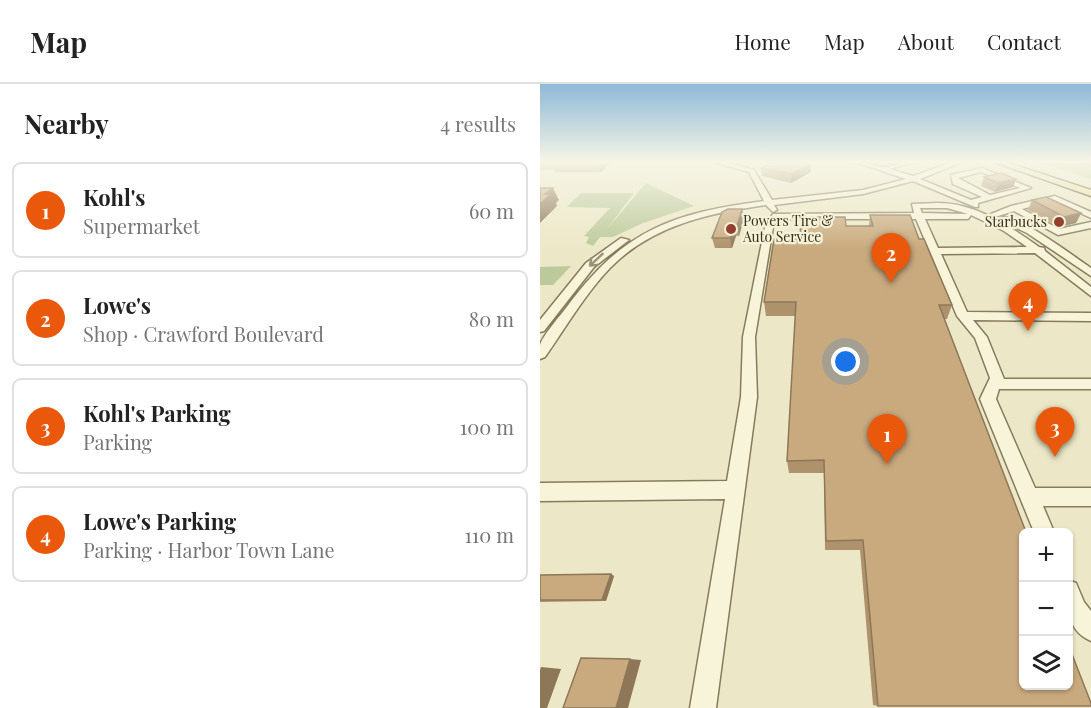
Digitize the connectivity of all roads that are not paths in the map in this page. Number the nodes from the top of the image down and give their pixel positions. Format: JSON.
{"nodes":[{"id":1,"x":763,"y":191,"type":"edge"},
{"id":2,"x":837,"y":191,"type":"edge"},
{"id":3,"x":943,"y":191,"type":"edge"},
{"id":4,"x":975,"y":191,"type":"edge"},
{"id":5,"x":1015,"y":191,"type":"edge"},
{"id":6,"x":990,"y":198,"type":"junction"},
{"id":7,"x":1041,"y":201,"type":"junction"},
{"id":8,"x":970,"y":203,"type":"junction"},
{"id":9,"x":771,"y":206,"type":"junction"},
{"id":10,"x":1014,"y":208,"type":"junction"},
{"id":11,"x":993,"y":213,"type":"junction"},
{"id":12,"x":1091,"y":215,"type":"edge"},
{"id":13,"x":978,"y":216,"type":"junction"},
{"id":14,"x":919,"y":217,"type":"junction"},
{"id":15,"x":1091,"y":225,"type":"edge"},
{"id":16,"x":1059,"y":249,"type":"junction"},
{"id":17,"x":1037,"y":250,"type":"junction"},
{"id":18,"x":934,"y":251,"type":"junction"},
{"id":19,"x":1091,"y":273,"type":"edge"},
{"id":20,"x":1091,"y":293,"type":"edge"},
{"id":21,"x":553,"y":312,"type":"junction"},
{"id":22,"x":571,"y":312,"type":"junction"},
{"id":23,"x":963,"y":316,"type":"junction"},
{"id":24,"x":1091,"y":317,"type":"edge"},
{"id":25,"x":540,"y":328,"type":"edge"},
{"id":26,"x":540,"y":354,"type":"edge"},
{"id":27,"x":996,"y":384,"type":"junction"},
{"id":28,"x":1091,"y":384,"type":"edge"},
{"id":29,"x":735,"y":490,"type":"junction"},
{"id":30,"x":540,"y":492,"type":"edge"},
{"id":31,"x":1029,"y":497,"type":"junction"},
{"id":32,"x":1091,"y":497,"type":"edge"},
{"id":33,"x":1042,"y":528,"type":"edge"},
{"id":34,"x":1073,"y":603,"type":"edge"},
{"id":35,"x":1091,"y":629,"type":"edge"},
{"id":36,"x":703,"y":708,"type":"edge"}],
"edges":[{"from":1,"to":9,"type":"street"},
{"from":2,"to":9,"type":"street"},
{"from":3,"to":8,"type":"street"},
{"from":4,"to":6,"type":"street"},
{"from":5,"to":6,"type":"street"},
{"from":6,"to":8,"type":"street"},
{"from":7,"to":10,"type":"street"},
{"from":7,"to":12,"type":"street"},
{"from":7,"to":15,"type":"street"},
{"from":8,"to":11,"type":"street"},
{"from":9,"to":14,"type":"street"},
{"from":9,"to":21,"type":"street","one_way":true},
{"from":9,"to":22,"type":"street"},
{"from":9,"to":29,"type":"street"},
{"from":10,"to":11,"type":"street"},
{"from":10,"to":15,"type":"street"},
{"from":11,"to":13,"type":"street"},
{"from":11,"to":16,"type":"street"},
{"from":13,"to":14,"type":"street"},
{"from":13,"to":17,"type":"street"},
{"from":14,"to":18,"type":"street"},
{"from":16,"to":17,"type":"street"},
{"from":16,"to":19,"type":"street"},
{"from":17,"to":18,"type":"street"},
{"from":17,"to":20,"type":"street"},
{"from":18,"to":23,"type":"street"},
{"from":21,"to":22,"type":"street"},
{"from":21,"to":25,"type":"street"},
{"from":22,"to":26,"type":"street"},
{"from":23,"to":24,"type":"street"},
{"from":23,"to":27,"type":"street"},
{"from":27,"to":28,"type":"street"},
{"from":27,"to":31,"type":"street"},
{"from":29,"to":30,"type":"street"},
{"from":29,"to":36,"type":"street"},
{"from":31,"to":32,"type":"street"},
{"from":31,"to":33,"type":"street"},
{"from":34,"to":35,"type":"street"}]}
